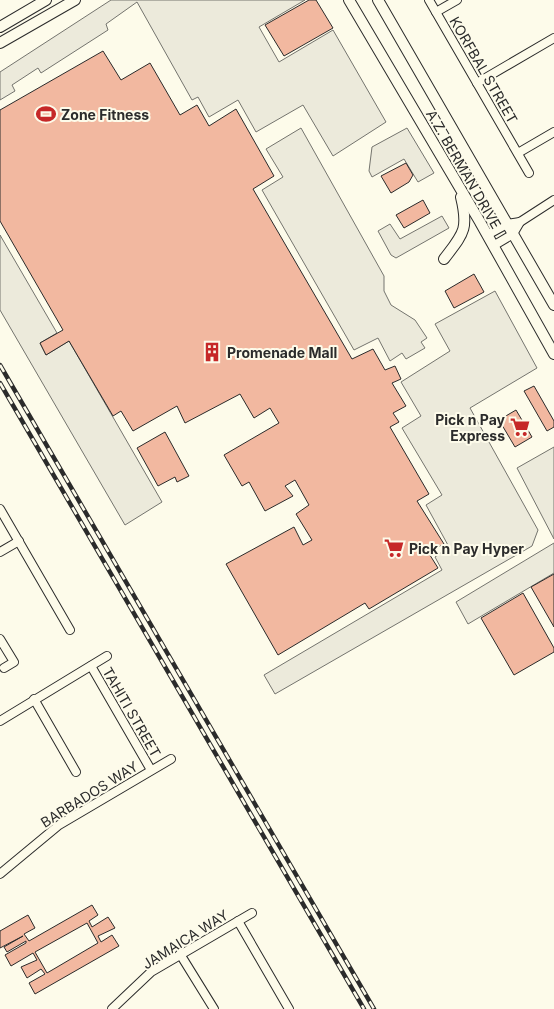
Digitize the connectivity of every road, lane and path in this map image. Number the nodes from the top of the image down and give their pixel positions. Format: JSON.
{"nodes":[{"id":1,"x":46,"y":0,"type":"edge"},
{"id":2,"x":74,"y":0,"type":"edge"},
{"id":3,"x":349,"y":0,"type":"edge"},
{"id":4,"x":378,"y":0,"type":"edge"},
{"id":5,"x":429,"y":0,"type":"edge"},
{"id":6,"x":457,"y":0,"type":"edge"},
{"id":7,"x":436,"y":12,"type":"junction"},
{"id":8,"x":0,"y":27,"type":"edge"},
{"id":9,"x":554,"y":38,"type":"edge"},
{"id":10,"x":0,"y":43,"type":"edge"},
{"id":11,"x":477,"y":83,"type":"junction"},
{"id":12,"x":554,"y":132,"type":"edge"},
{"id":13,"x":518,"y":153,"type":"junction"},
{"id":14,"x":529,"y":173,"type":"dead end"},
{"id":15,"x":459,"y":189,"type":"junction"},
{"id":16,"x":554,"y":200,"type":"edge"},
{"id":17,"x":520,"y":222,"type":"junction"},
{"id":18,"x":507,"y":224,"type":"junction"},
{"id":19,"x":513,"y":234,"type":"junction"},
{"id":20,"x":486,"y":235,"type":"junction"},
{"id":21,"x":493,"y":246,"type":"junction"},
{"id":22,"x":444,"y":259,"type":"dead end"},
{"id":23,"x":554,"y":305,"type":"edge"},
{"id":24,"x":554,"y":354,"type":"edge"},
{"id":25,"x":0,"y":508,"type":"edge"},
{"id":26,"x":19,"y":540,"type":"junction"},
{"id":27,"x":0,"y":552,"type":"edge"},
{"id":28,"x":70,"y":630,"type":"dead end"},
{"id":29,"x":0,"y":639,"type":"edge"},
{"id":30,"x":108,"y":656,"type":"dead end"},
{"id":31,"x":91,"y":666,"type":"junction"},
{"id":32,"x":4,"y":668,"type":"dead end"},
{"id":33,"x":34,"y":699,"type":"junction"},
{"id":34,"x":0,"y":721,"type":"edge"},
{"id":35,"x":171,"y":759,"type":"dead end"},
{"id":36,"x":152,"y":770,"type":"junction"},
{"id":37,"x":76,"y":772,"type":"dead end"},
{"id":38,"x":0,"y":874,"type":"edge"},
{"id":39,"x":252,"y":913,"type":"dead end"},
{"id":40,"x":238,"y":921,"type":"junction"},
{"id":41,"x":180,"y":954,"type":"junction"},
{"id":42,"x":112,"y":1009,"type":"edge"},
{"id":43,"x":214,"y":1009,"type":"edge"},
{"id":44,"x":289,"y":1009,"type":"edge"}],
"edges":[{"from":1,"to":8,"type":"main road"},
{"from":2,"to":10,"type":"main road"},
{"from":3,"to":15,"type":"main road","name":"A.Z. BERMAN DRIVE"},
{"from":4,"to":18,"type":"main road","name":"A.Z. BERMAN DRIVE"},
{"from":5,"to":7,"type":"street","name":"KORFBAL STREET"},
{"from":6,"to":7,"type":"street"},
{"from":7,"to":11,"type":"street","name":"KORFBAL STREET"},
{"from":9,"to":11,"type":"street"},
{"from":11,"to":13,"type":"street","name":"KORFBAL STREET"},
{"from":12,"to":13,"type":"street"},
{"from":13,"to":14,"type":"street","name":"KORFBAL STREET"},
{"from":15,"to":20,"type":"main road","name":"A.Z. BERMAN DRIVE"},
{"from":15,"to":22,"type":"main road"},
{"from":16,"to":17,"type":"street"},
{"from":17,"to":18,"type":"street"},
{"from":17,"to":19,"type":"street"},
{"from":18,"to":19,"type":"main road","name":"A.Z. BERMAN DRIVE"},
{"from":18,"to":20,"type":"street"},
{"from":19,"to":21,"type":"street"},
{"from":19,"to":23,"type":"main road","name":"A.Z. BERMAN DRIVE"},
{"from":20,"to":21,"type":"main road","name":"A.Z. BERMAN DRIVE"},
{"from":21,"to":24,"type":"main road","name":"A.Z. BERMAN DRIVE"},
{"from":25,"to":26,"type":"street"},
{"from":26,"to":27,"type":"street"},
{"from":26,"to":28,"type":"street"},
{"from":29,"to":32,"type":"street"},
{"from":30,"to":31,"type":"street"},
{"from":31,"to":33,"type":"street"},
{"from":31,"to":36,"type":"street","name":"TAHITI STREET"},
{"from":33,"to":34,"type":"street"},
{"from":33,"to":37,"type":"street"},
{"from":35,"to":36,"type":"street","name":"BARBADOS WAY"},
{"from":36,"to":38,"type":"street","name":"BARBADOS WAY"},
{"from":39,"to":40,"type":"street","name":"JAMAICA WAY"},
{"from":40,"to":41,"type":"street","name":"JAMAICA WAY"},
{"from":40,"to":44,"type":"street"},
{"from":41,"to":42,"type":"street","name":"JAMAICA WAY"},
{"from":41,"to":43,"type":"street"}]}
